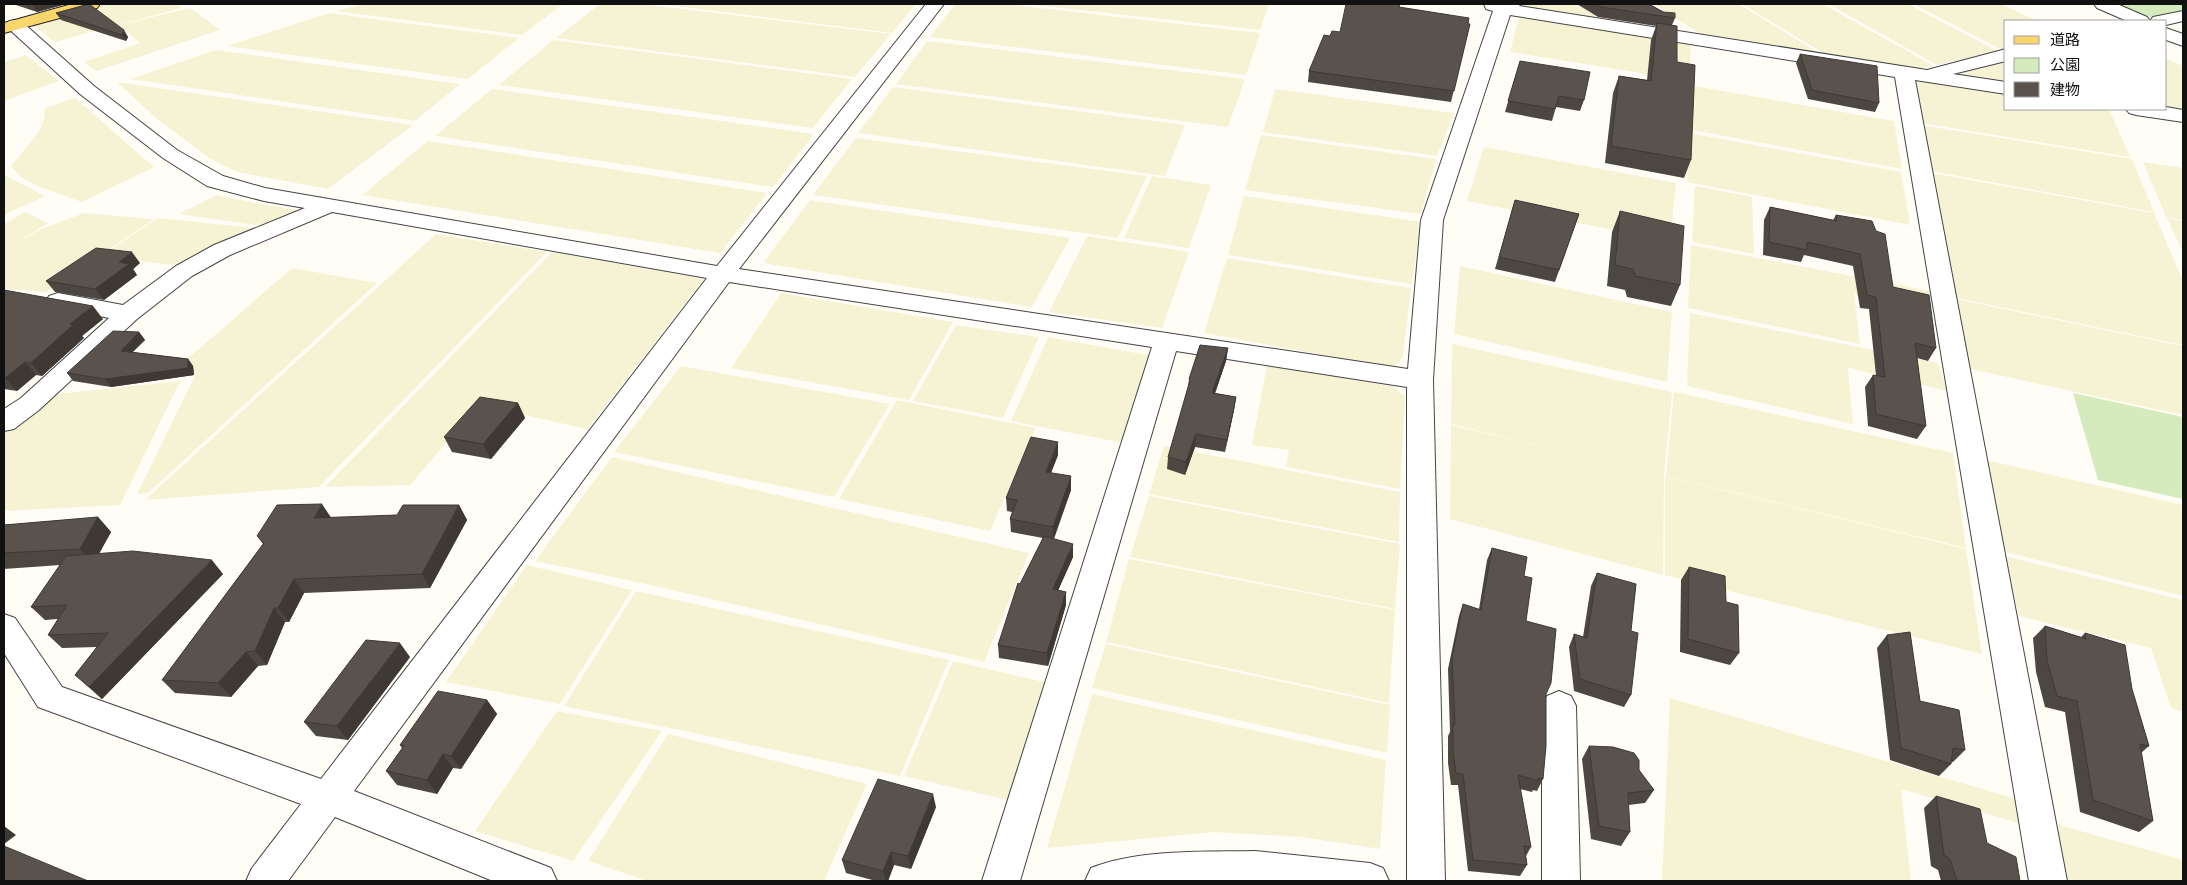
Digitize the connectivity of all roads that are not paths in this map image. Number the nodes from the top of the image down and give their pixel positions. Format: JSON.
{"nodes":[{"id":1,"x":91,"y":4,"type":"edge"},
{"id":2,"x":935,"y":4,"type":"edge"},
{"id":3,"x":2103,"y":4,"type":"edge"},
{"id":4,"x":1501,"y":6,"type":"edge"},
{"id":5,"x":2183,"y":16,"type":"edge"},
{"id":6,"x":2139,"y":20,"type":"edge"},
{"id":7,"x":2164,"y":20,"type":"edge"},
{"id":8,"x":9,"y":26,"type":"edge"},
{"id":9,"x":2167,"y":33,"type":"edge"},
{"id":10,"x":2183,"y":41,"type":"edge"},
{"id":11,"x":2004,"y":55,"type":"edge"},
{"id":12,"x":1917,"y":74,"type":"junction"},
{"id":13,"x":2004,"y":88,"type":"edge"},
{"id":14,"x":2143,"y":110,"type":"edge"},
{"id":15,"x":2183,"y":116,"type":"edge"},
{"id":16,"x":331,"y":205,"type":"junction"},
{"id":17,"x":723,"y":274,"type":"junction"},
{"id":18,"x":33,"y":297,"type":"edge"},
{"id":19,"x":128,"y":314,"type":"junction"},
{"id":20,"x":1166,"y":342,"type":"junction"},
{"id":21,"x":1420,"y":380,"type":"junction"},
{"id":22,"x":4,"y":422,"type":"edge"},
{"id":23,"x":4,"y":627,"type":"edge"},
{"id":24,"x":1559,"y":706,"type":"dead end"},
{"id":25,"x":328,"y":798,"type":"junction"},
{"id":26,"x":265,"y":881,"type":"edge"},
{"id":27,"x":538,"y":881,"type":"edge"},
{"id":28,"x":1001,"y":881,"type":"edge"},
{"id":29,"x":1104,"y":881,"type":"edge"},
{"id":30,"x":1370,"y":881,"type":"edge"},
{"id":31,"x":1426,"y":881,"type":"edge"},
{"id":32,"x":1561,"y":881,"type":"edge"},
{"id":33,"x":2048,"y":881,"type":"edge"}],
"edges":[{"from":1,"to":8,"type":"main road"},
{"from":2,"to":17,"type":"street"},
{"from":3,"to":6,"type":"street"},
{"from":4,"to":12,"type":"street"},
{"from":4,"to":21,"type":"street"},
{"from":5,"to":7,"type":"street"},
{"from":8,"to":16,"type":"street"},
{"from":9,"to":10,"type":"street"},
{"from":11,"to":12,"type":"street"},
{"from":12,"to":13,"type":"street"},
{"from":12,"to":33,"type":"street"},
{"from":14,"to":15,"type":"street"},
{"from":16,"to":17,"type":"street"},
{"from":16,"to":19,"type":"street"},
{"from":17,"to":20,"type":"street"},
{"from":17,"to":25,"type":"street"},
{"from":18,"to":19,"type":"street"},
{"from":19,"to":22,"type":"street"},
{"from":20,"to":21,"type":"street"},
{"from":20,"to":28,"type":"street"},
{"from":21,"to":31,"type":"street"},
{"from":23,"to":25,"type":"street"},
{"from":24,"to":32,"type":"street"},
{"from":25,"to":26,"type":"street"},
{"from":25,"to":27,"type":"street"},
{"from":29,"to":30,"type":"street"}]}
